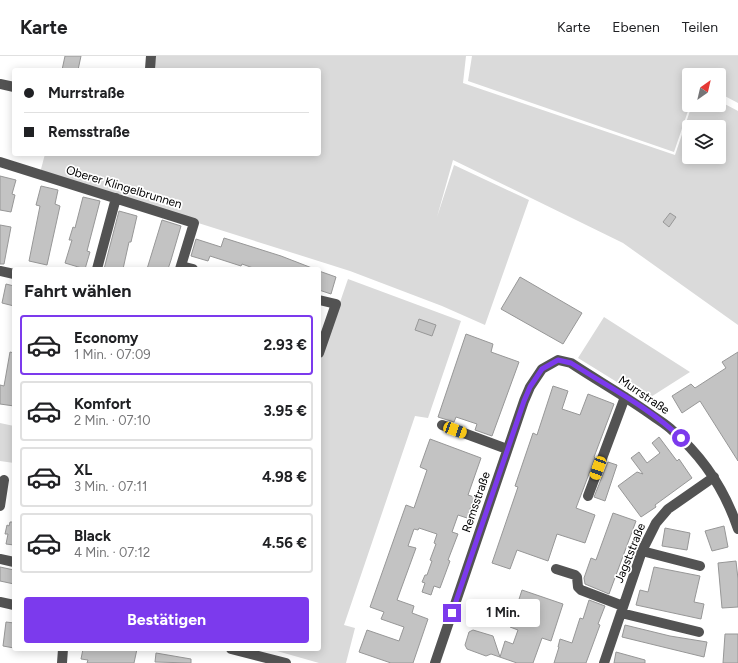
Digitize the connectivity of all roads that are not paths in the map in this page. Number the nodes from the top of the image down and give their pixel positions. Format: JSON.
{"nodes":[{"id":1,"x":151,"y":56,"type":"edge"},
{"id":2,"x":150,"y":68,"type":"edge"},
{"id":3,"x":0,"y":84,"type":"edge"},
{"id":4,"x":12,"y":87,"type":"edge"},
{"id":5,"x":0,"y":162,"type":"edge"},
{"id":6,"x":116,"y":198,"type":"junction"},
{"id":7,"x":98,"y":267,"type":"edge"},
{"id":8,"x":180,"y":267,"type":"edge"},
{"id":9,"x":0,"y":271,"type":"edge"},
{"id":10,"x":12,"y":274,"type":"edge"},
{"id":11,"x":321,"y":300,"type":"edge"},
{"id":12,"x":321,"y":347,"type":"edge"},
{"id":13,"x":558,"y":360,"type":"joint"},
{"id":14,"x":625,"y":397,"type":"junction"},
{"id":15,"x":442,"y":425,"type":"dead end"},
{"id":16,"x":508,"y":449,"type":"junction"},
{"id":17,"x":714,"y":477,"type":"junction"},
{"id":18,"x":4,"y":480,"type":"dead end"},
{"id":19,"x":588,"y":496,"type":"dead end"},
{"id":20,"x":0,"y":506,"type":"edge"},
{"id":21,"x":738,"y":529,"type":"edge"},
{"id":22,"x":642,"y":551,"type":"junction"},
{"id":23,"x":0,"y":559,"type":"edge"},
{"id":24,"x":12,"y":562,"type":"edge"},
{"id":25,"x":700,"y":566,"type":"dead end"},
{"id":26,"x":556,"y":569,"type":"dead end"},
{"id":27,"x":0,"y":602,"type":"edge"},
{"id":28,"x":12,"y":605,"type":"edge"},
{"id":29,"x":622,"y":610,"type":"junction"},
{"id":30,"x":699,"y":632,"type":"dead end"},
{"id":31,"x":63,"y":651,"type":"edge"},
{"id":32,"x":239,"y":651,"type":"edge"},
{"id":33,"x":62,"y":663,"type":"edge"},
{"id":34,"x":286,"y":663,"type":"edge"},
{"id":35,"x":435,"y":663,"type":"edge"},
{"id":36,"x":604,"y":663,"type":"edge"}],
"edges":[{"from":1,"to":2,"type":"street"},
{"from":3,"to":4,"type":"street"},
{"from":5,"to":6,"type":"street","name":"Oberer Klingelbrunnen"},
{"from":6,"to":7,"type":"street"},
{"from":6,"to":8,"type":"street","name":"Oberer Klingelbrunnen"},
{"from":9,"to":10,"type":"street"},
{"from":11,"to":12,"type":"street"},
{"from":13,"to":14,"type":"street","name":"Murrstraße"},
{"from":13,"to":16,"type":"street","name":"Remsstraße"},
{"from":14,"to":17,"type":"street","name":"Murrstraße"},
{"from":14,"to":19,"type":"street"},
{"from":15,"to":16,"type":"street"},
{"from":16,"to":35,"type":"street","name":"Remsstraße"},
{"from":17,"to":21,"type":"street","name":"Murrstraße"},
{"from":17,"to":22,"type":"street","name":"Jagststraße"},
{"from":18,"to":20,"type":"street"},
{"from":22,"to":25,"type":"street"},
{"from":22,"to":29,"type":"street","name":"Jagststraße"},
{"from":23,"to":24,"type":"street"},
{"from":26,"to":29,"type":"street"},
{"from":27,"to":28,"type":"street"},
{"from":29,"to":30,"type":"street"},
{"from":29,"to":36,"type":"street","name":"Jagststraße"},
{"from":31,"to":33,"type":"street"},
{"from":32,"to":34,"type":"street"}]}
